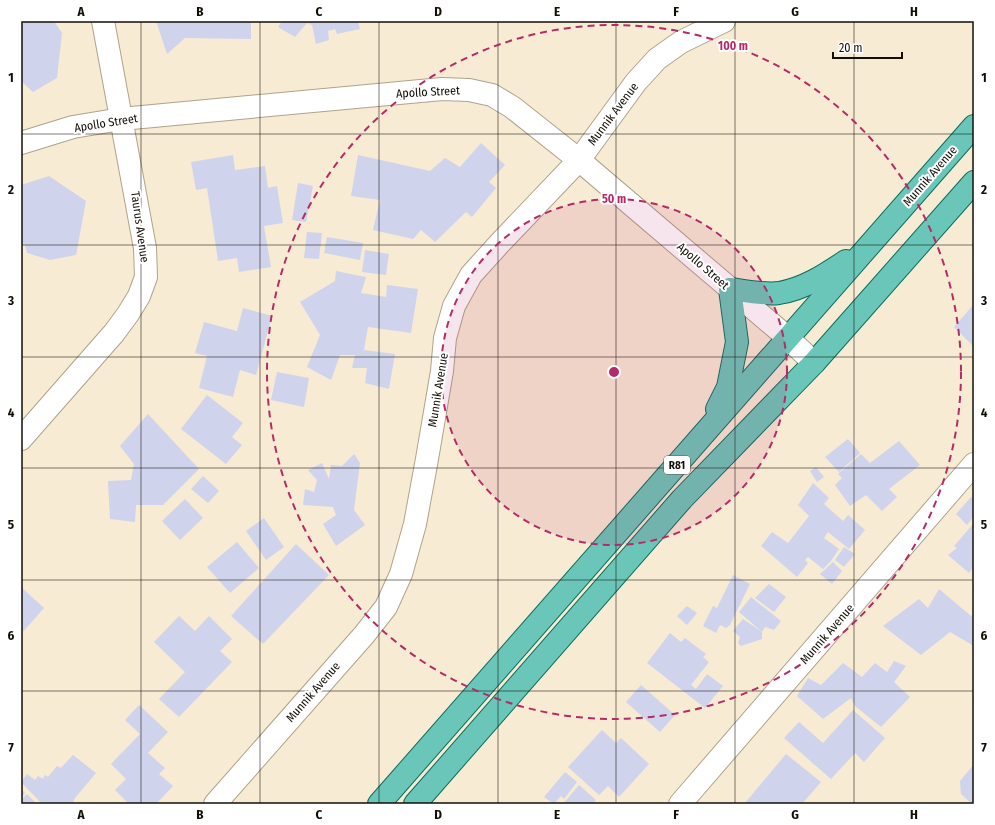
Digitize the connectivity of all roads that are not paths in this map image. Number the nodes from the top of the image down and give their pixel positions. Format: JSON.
{"nodes":[{"id":1,"x":103,"y":21,"type":"edge"},
{"id":2,"x":724,"y":21,"type":"edge"},
{"id":3,"x":121,"y":119,"type":"junction"},
{"id":4,"x":974,"y":126,"type":"edge"},
{"id":5,"x":21,"y":143,"type":"edge"},
{"id":6,"x":579,"y":160,"type":"junction"},
{"id":7,"x":974,"y":182,"type":"edge"},
{"id":8,"x":869,"y":245,"type":"junction"},
{"id":9,"x":730,"y":289,"type":"junction"},
{"id":10,"x":788,"y":338,"type":"junction"},
{"id":11,"x":814,"y":363,"type":"junction"},
{"id":12,"x":707,"y":430,"type":"junction"},
{"id":13,"x":21,"y":439,"type":"edge"},
{"id":14,"x":974,"y":464,"type":"edge"},
{"id":15,"x":215,"y":804,"type":"edge"},
{"id":16,"x":378,"y":804,"type":"edge"},
{"id":17,"x":415,"y":804,"type":"edge"},
{"id":18,"x":680,"y":804,"type":"edge"}],
"edges":[{"from":1,"to":3,"type":"street","name":"Taurus Avenue"},
{"from":2,"to":6,"type":"street","name":"Munnik Avenue"},
{"from":3,"to":5,"type":"street","name":"Apollo Street"},
{"from":3,"to":6,"type":"street","name":"Apollo Street"},
{"from":3,"to":13,"type":"street","name":"Taurus Avenue"},
{"from":4,"to":8,"type":"main road","name":"Munnik Avenue","number":"R81"},
{"from":6,"to":9,"type":"street","name":"Apollo Street"},
{"from":6,"to":15,"type":"street","name":"Munnik Avenue"},
{"from":7,"to":11,"type":"main road","number":"R81"},
{"from":8,"to":9,"type":"main road"},
{"from":8,"to":10,"type":"main road","name":"Munnik Avenue","number":"R81"},
{"from":9,"to":10,"type":"street","name":"Apollo Street"},
{"from":9,"to":12,"type":"main road"},
{"from":10,"to":11,"type":"street","name":"Apollo Street"},
{"from":10,"to":12,"type":"main road","name":"Munnik Avenue","number":"R81"},
{"from":11,"to":17,"type":"main road","number":"R81"},
{"from":12,"to":16,"type":"main road","name":"Munnik Avenue","number":"R81"},
{"from":14,"to":18,"type":"street","name":"Munnik Avenue"}]}
